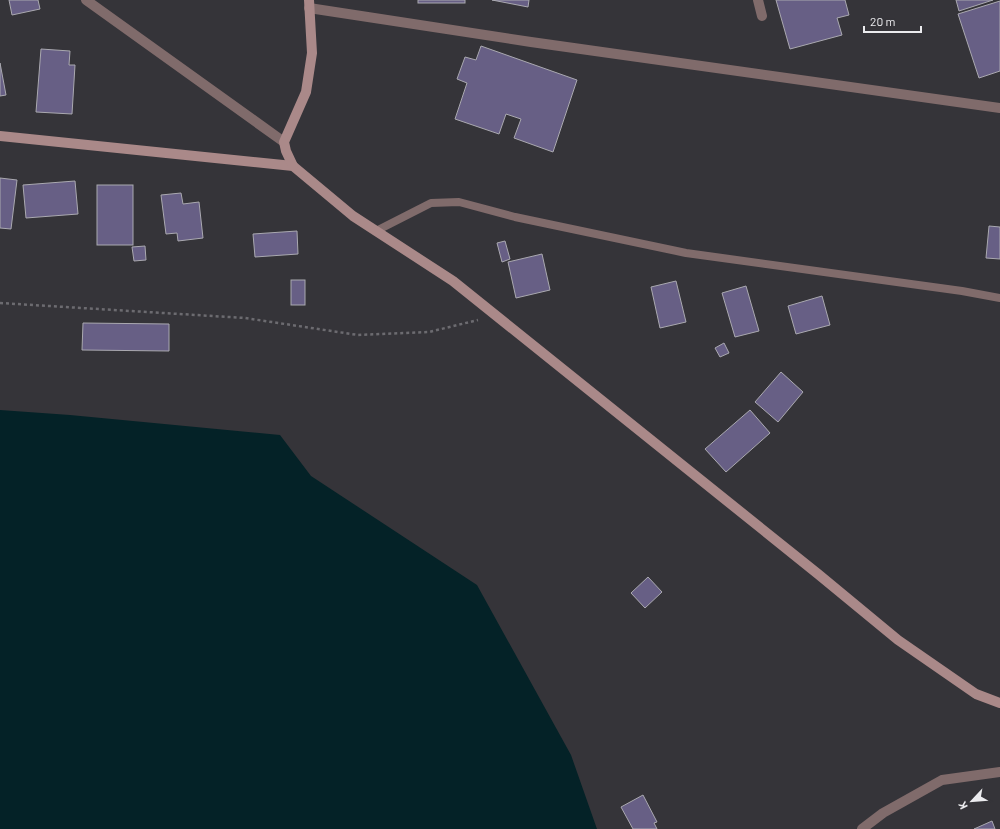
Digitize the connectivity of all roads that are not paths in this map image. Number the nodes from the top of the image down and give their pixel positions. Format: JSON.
{"nodes":[{"id":1,"x":86,"y":0,"type":"edge"},
{"id":2,"x":758,"y":0,"type":"edge"},
{"id":3,"x":309,"y":4,"type":"edge"},
{"id":4,"x":762,"y":16,"type":"dead end"},
{"id":5,"x":1000,"y":108,"type":"edge"},
{"id":6,"x":0,"y":136,"type":"edge"},
{"id":7,"x":284,"y":142,"type":"junction"},
{"id":8,"x":293,"y":166,"type":"junction"},
{"id":9,"x":376,"y":231,"type":"junction"},
{"id":10,"x":1000,"y":298,"type":"edge"},
{"id":11,"x":1000,"y":703,"type":"edge"},
{"id":12,"x":1000,"y":772,"type":"edge"},
{"id":13,"x":862,"y":829,"type":"edge"}],
"edges":[{"from":1,"to":7,"type":"street"},
{"from":2,"to":4,"type":"street"},
{"from":3,"to":5,"type":"street"},
{"from":3,"to":7,"type":"street"},
{"from":6,"to":8,"type":"street"},
{"from":7,"to":8,"type":"street"},
{"from":8,"to":9,"type":"street"},
{"from":9,"to":10,"type":"lane"},
{"from":9,"to":11,"type":"street"},
{"from":12,"to":13,"type":"street"}]}
